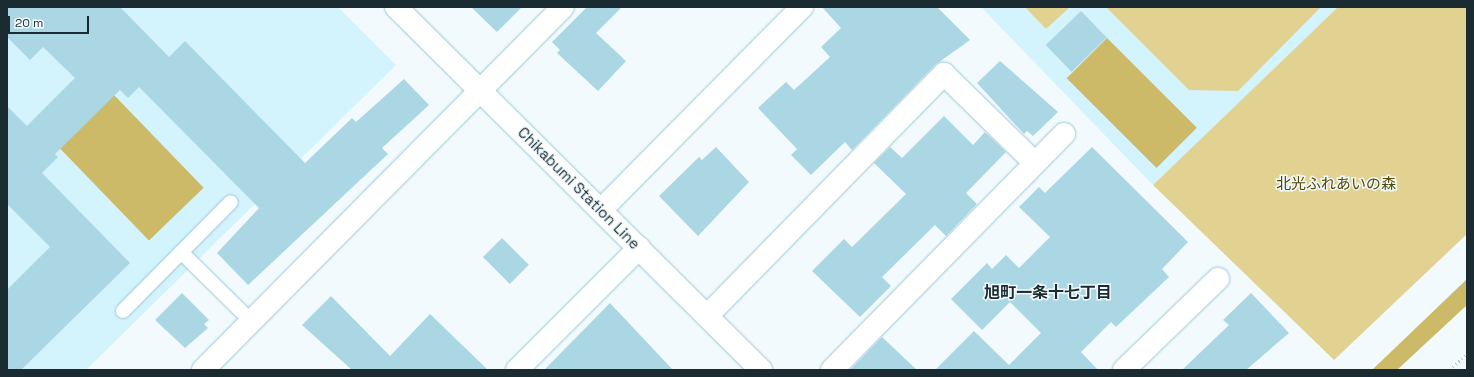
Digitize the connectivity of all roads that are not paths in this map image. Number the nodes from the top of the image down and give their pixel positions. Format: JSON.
{"nodes":[{"id":1,"x":396,"y":7,"type":"edge"},
{"id":2,"x":563,"y":7,"type":"edge"},
{"id":3,"x":802,"y":7,"type":"edge"},
{"id":4,"x":482,"y":92,"type":"junction"},
{"id":5,"x":1064,"y":134,"type":"dead end"},
{"id":6,"x":1035,"y":163,"type":"junction"},
{"id":7,"x":231,"y":202,"type":"dead end"},
{"id":8,"x":601,"y":210,"type":"junction"},
{"id":9,"x":639,"y":248,"type":"junction"},
{"id":10,"x":181,"y":252,"type":"junction"},
{"id":11,"x":1218,"y":279,"type":"dead end"},
{"id":12,"x":123,"y":311,"type":"dead end"},
{"id":13,"x":706,"y":316,"type":"junction"},
{"id":14,"x":252,"y":322,"type":"junction"},
{"id":15,"x":203,"y":370,"type":"edge"},
{"id":16,"x":517,"y":370,"type":"edge"},
{"id":17,"x":761,"y":370,"type":"edge"},
{"id":18,"x":832,"y":370,"type":"edge"},
{"id":19,"x":1124,"y":370,"type":"edge"}],
"edges":[{"from":1,"to":4,"type":"street","name":"Chikabumi Station Line"},
{"from":2,"to":4,"type":"street"},
{"from":3,"to":8,"type":"street"},
{"from":4,"to":8,"type":"street","name":"Chikabumi Station Line"},
{"from":4,"to":14,"type":"street"},
{"from":5,"to":6,"type":"street"},
{"from":6,"to":13,"type":"street"},
{"from":6,"to":18,"type":"street"},
{"from":7,"to":10,"type":"lane"},
{"from":8,"to":9,"type":"street","name":"Chikabumi Station Line"},
{"from":9,"to":13,"type":"street","name":"Chikabumi Station Line"},
{"from":9,"to":16,"type":"street"},
{"from":10,"to":12,"type":"lane"},
{"from":10,"to":14,"type":"lane"},
{"from":11,"to":19,"type":"street"},
{"from":13,"to":17,"type":"street","name":"Chikabumi Station Line"},
{"from":14,"to":15,"type":"street"}]}
